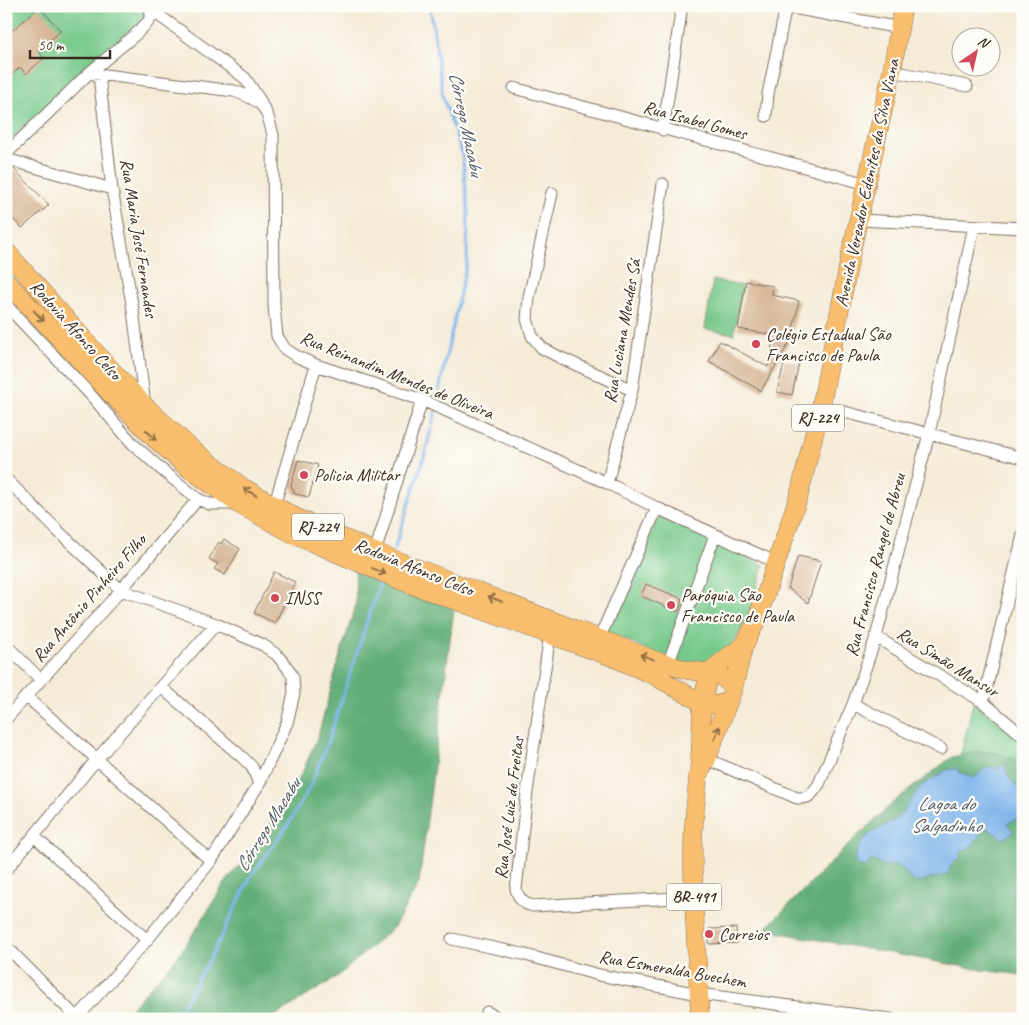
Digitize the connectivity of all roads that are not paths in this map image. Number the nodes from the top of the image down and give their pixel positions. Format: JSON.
{"nodes":[{"id":1,"x":682,"y":6,"type":"edge"},
{"id":2,"x":784,"y":6,"type":"edge"},
{"id":3,"x":903,"y":6,"type":"edge"},
{"id":4,"x":149,"y":8,"type":"edge"},
{"id":5,"x":900,"y":28,"type":"junction"},
{"id":6,"x":892,"y":71,"type":"junction"},
{"id":7,"x":94,"y":74,"type":"junction"},
{"id":8,"x":967,"y":86,"type":"dead end"},
{"id":9,"x":514,"y":88,"type":"dead end"},
{"id":10,"x":266,"y":110,"type":"junction"},
{"id":11,"x":766,"y":116,"type":"dead end"},
{"id":12,"x":663,"y":130,"type":"junction"},
{"id":13,"x":6,"y":154,"type":"edge"},
{"id":14,"x":6,"y":159,"type":"edge"},
{"id":15,"x":663,"y":184,"type":"dead end"},
{"id":16,"x":866,"y":184,"type":"junction"},
{"id":17,"x":112,"y":188,"type":"junction"},
{"id":18,"x":552,"y":193,"type":"dead end"},
{"id":19,"x":859,"y":220,"type":"junction"},
{"id":20,"x":974,"y":226,"type":"junction"},
{"id":21,"x":1023,"y":228,"type":"edge"},
{"id":22,"x":6,"y":251,"type":"edge"},
{"id":23,"x":6,"y":280,"type":"edge"},
{"id":24,"x":6,"y":305,"type":"edge"},
{"id":25,"x":316,"y":365,"type":"junction"},
{"id":26,"x":632,"y":390,"type":"junction"},
{"id":27,"x":106,"y":400,"type":"junction"},
{"id":28,"x":422,"y":400,"type":"junction"},
{"id":29,"x":145,"y":406,"type":"junction"},
{"id":30,"x":820,"y":406,"type":"junction"},
{"id":31,"x":929,"y":434,"type":"junction"},
{"id":32,"x":1023,"y":458,"type":"edge"},
{"id":33,"x":6,"y":479,"type":"edge"},
{"id":34,"x":607,"y":483,"type":"junction"},
{"id":35,"x":198,"y":500,"type":"junction"},
{"id":36,"x":238,"y":504,"type":"junction"},
{"id":37,"x":274,"y":506,"type":"junction"},
{"id":38,"x":657,"y":508,"type":"junction"},
{"id":39,"x":715,"y":534,"type":"junction"},
{"id":40,"x":1023,"y":535,"type":"edge"},
{"id":41,"x":375,"y":552,"type":"junction"},
{"id":42,"x":775,"y":562,"type":"junction"},
{"id":43,"x":121,"y":590,"type":"junction"},
{"id":44,"x":216,"y":624,"type":"junction"},
{"id":45,"x":550,"y":634,"type":"junction"},
{"id":46,"x":876,"y":637,"type":"junction"},
{"id":47,"x":599,"y":639,"type":"junction"},
{"id":48,"x":6,"y":645,"type":"edge"},
{"id":49,"x":744,"y":645,"type":"junction"},
{"id":50,"x":668,"y":664,"type":"junction"},
{"id":51,"x":711,"y":673,"type":"junction"},
{"id":52,"x":40,"y":680,"type":"junction"},
{"id":53,"x":161,"y":687,"type":"junction"},
{"id":54,"x":731,"y":695,"type":"junction"},
{"id":55,"x":26,"y":696,"type":"junction"},
{"id":56,"x":983,"y":702,"type":"junction"},
{"id":57,"x":702,"y":703,"type":"junction"},
{"id":58,"x":853,"y":704,"type":"junction"},
{"id":59,"x":6,"y":719,"type":"edge"},
{"id":60,"x":1023,"y":736,"type":"edge"},
{"id":61,"x":941,"y":749,"type":"dead end"},
{"id":62,"x":97,"y":759,"type":"junction"},
{"id":63,"x":707,"y":759,"type":"junction"},
{"id":64,"x":698,"y":775,"type":"junction"},
{"id":65,"x":259,"y":784,"type":"junction"},
{"id":66,"x":34,"y":836,"type":"junction"},
{"id":67,"x":211,"y":861,"type":"junction"},
{"id":68,"x":6,"y":870,"type":"edge"},
{"id":69,"x":694,"y":898,"type":"junction"},
{"id":70,"x":452,"y":939,"type":"dead end"},
{"id":71,"x":147,"y":940,"type":"junction"},
{"id":72,"x":6,"y":946,"type":"edge"},
{"id":73,"x":699,"y":994,"type":"junction"},
{"id":74,"x":487,"y":1012,"type":"dead end"},
{"id":75,"x":77,"y":1019,"type":"edge"},
{"id":76,"x":500,"y":1019,"type":"edge"},
{"id":77,"x":700,"y":1019,"type":"edge"},
{"id":78,"x":890,"y":1019,"type":"edge"}],
"edges":[{"from":1,"to":12,"type":"street"},
{"from":2,"to":5,"type":"street"},
{"from":2,"to":11,"type":"street"},
{"from":3,"to":5,"type":"main road","name":"Avenida Vereador Edenites da Silva Viana","number":"RJ-224"},
{"from":4,"to":7,"type":"street"},
{"from":4,"to":10,"type":"street","name":"Rua Reinandim Mendes de Oliveira"},
{"from":5,"to":6,"type":"main road","name":"Avenida Vereador Edenites da Silva Viana","number":"RJ-224"},
{"from":6,"to":8,"type":"street"},
{"from":6,"to":16,"type":"main road","name":"Avenida Vereador Edenites da Silva Viana","number":"RJ-224"},
{"from":7,"to":10,"type":"street"},
{"from":7,"to":13,"type":"street"},
{"from":7,"to":17,"type":"street","name":"Rua Maria José Fernandes"},
{"from":9,"to":12,"type":"street","name":"Rua Isabel Gomes"},
{"from":10,"to":25,"type":"street","name":"Rua Reinandim Mendes de Oliveira"},
{"from":12,"to":16,"type":"street","name":"Rua Isabel Gomes"},
{"from":14,"to":17,"type":"street"},
{"from":15,"to":26,"type":"street","name":"Rua Luciana Mendes Sá"},
{"from":16,"to":19,"type":"main road","name":"Avenida Vereador Edenites da Silva Viana","number":"RJ-224"},
{"from":17,"to":29,"type":"street","name":"Rua Maria José Fernandes"},
{"from":18,"to":26,"type":"street"},
{"from":19,"to":20,"type":"street"},
{"from":19,"to":30,"type":"main road","name":"Avenida Vereador Edenites da Silva Viana","number":"RJ-224"},
{"from":20,"to":21,"type":"street"},
{"from":20,"to":31,"type":"street","name":"Rua Francisco Rangel de Abreu"},
{"from":22,"to":29,"type":"main road","name":"Rodovia Afonso Celso","number":"RJ-224"},
{"from":23,"to":27,"type":"main road","name":"Rodovia Afonso Celso","number":"RJ-224","one_way":true},
{"from":24,"to":27,"type":"street"},
{"from":25,"to":28,"type":"street","name":"Rua Reinandim Mendes de Oliveira"},
{"from":25,"to":37,"type":"street"},
{"from":26,"to":34,"type":"street","name":"Rua Luciana Mendes Sá"},
{"from":27,"to":35,"type":"street"},
{"from":27,"to":36,"type":"main road","name":"Rodovia Afonso Celso","number":"RJ-224","one_way":true},
{"from":28,"to":34,"type":"street","name":"Rua Reinandim Mendes de Oliveira"},
{"from":28,"to":41,"type":"street"},
{"from":37,"to":29,"type":"main road","name":"Rodovia Afonso Celso","number":"RJ-224","one_way":true},
{"from":30,"to":31,"type":"street"},
{"from":30,"to":42,"type":"main road","name":"Avenida Vereador Edenites da Silva Viana","number":"RJ-224"},
{"from":31,"to":32,"type":"street"},
{"from":31,"to":46,"type":"street","name":"Rua Francisco Rangel de Abreu"},
{"from":33,"to":43,"type":"street"},
{"from":34,"to":38,"type":"street","name":"Rua Reinandim Mendes de Oliveira"},
{"from":35,"to":36,"type":"street"},
{"from":35,"to":43,"type":"street","name":"Rua Antônio Pinheiro Filho"},
{"from":36,"to":45,"type":"main road","name":"Rodovia Afonso Celso","number":"RJ-224","one_way":true},
{"from":37,"to":41,"type":"main road","name":"Rodovia Afonso Celso","number":"RJ-224"},
{"from":38,"to":39,"type":"street","name":"Rua Reinandim Mendes de Oliveira"},
{"from":38,"to":47,"type":"street"},
{"from":39,"to":42,"type":"street","name":"Rua Reinandim Mendes de Oliveira"},
{"from":39,"to":50,"type":"street"},
{"from":40,"to":56,"type":"street"},
{"from":47,"to":41,"type":"main road","name":"Rodovia Afonso Celso","number":"RJ-224","one_way":true},
{"from":42,"to":49,"type":"main road","name":"Avenida Vereador Edenites da Silva Viana","number":"RJ-224"},
{"from":43,"to":44,"type":"street"},
{"from":43,"to":52,"type":"street","name":"Rua Antônio Pinheiro Filho"},
{"from":44,"to":53,"type":"street"},
{"from":44,"to":65,"type":"street"},
{"from":45,"to":57,"type":"main road","name":"Rodovia Afonso Celso","number":"RJ-224"},
{"from":45,"to":69,"type":"street","name":"Rua José Luiz de Freitas"},
{"from":46,"to":56,"type":"street","name":"Rua Simão Mansur"},
{"from":46,"to":58,"type":"street","name":"Rua Francisco Rangel de Abreu"},
{"from":50,"to":47,"type":"main road","name":"Rodovia Afonso Celso","number":"RJ-224","one_way":true},
{"from":48,"to":52,"type":"street"},
{"from":49,"to":51,"type":"main road","name":"Avenida Vereador Edenites da Silva Viana"},
{"from":49,"to":54,"type":"main road","name":"Avenida Vereador Edenites da Silva Viana"},
{"from":50,"to":51,"type":"main road","name":"Rodovia Afonso Celso","number":"RJ-224"},
{"from":51,"to":54,"type":"main road","name":"Rodovia Afonso Celso"},
{"from":51,"to":57,"type":"main road","name":"Avenida Vereador Edenites da Silva Viana"},
{"from":52,"to":55,"type":"street","name":"Rua Antônio Pinheiro Filho"},
{"from":53,"to":62,"type":"street"},
{"from":53,"to":65,"type":"street"},
{"from":54,"to":57,"type":"main road"},
{"from":63,"to":54,"type":"main road","name":"Avenida Vereador Edenites da Silva Viana","number":"BR-491","one_way":true},
{"from":55,"to":59,"type":"street","name":"Rua Antônio Pinheiro Filho"},
{"from":55,"to":62,"type":"street"},
{"from":56,"to":60,"type":"street","name":"Rua Simão Mansur"},
{"from":57,"to":64,"type":"main road","name":"Avenida Vereador Edenites da Silva Viana","number":"BR-491"},
{"from":58,"to":61,"type":"street"},
{"from":58,"to":63,"type":"street","name":"Rua Francisco Rangel de Abreu"},
{"from":62,"to":66,"type":"street"},
{"from":62,"to":67,"type":"street"},
{"from":63,"to":64,"type":"main road","name":"Avenida Vereador Edenites da Silva Viana","number":"BR-491"},
{"from":64,"to":69,"type":"main road","name":"Avenida Vereador Edenites da Silva Viana","number":"BR-491"},
{"from":65,"to":67,"type":"street"},
{"from":66,"to":68,"type":"street"},
{"from":66,"to":71,"type":"street"},
{"from":67,"to":71,"type":"street"},
{"from":69,"to":73,"type":"main road","name":"Avenida Vereador Edenites da Silva Viana","number":"BR-491"},
{"from":70,"to":73,"type":"street","name":"Rua Esmeralda Buechem"},
{"from":71,"to":75,"type":"street"},
{"from":72,"to":75,"type":"street"},
{"from":73,"to":77,"type":"main road","name":"Avenida Vereador Edenites da Silva Viana","number":"BR-491"},
{"from":73,"to":78,"type":"street","name":"Rua Esmeralda Buechem"},
{"from":74,"to":76,"type":"street"}]}
